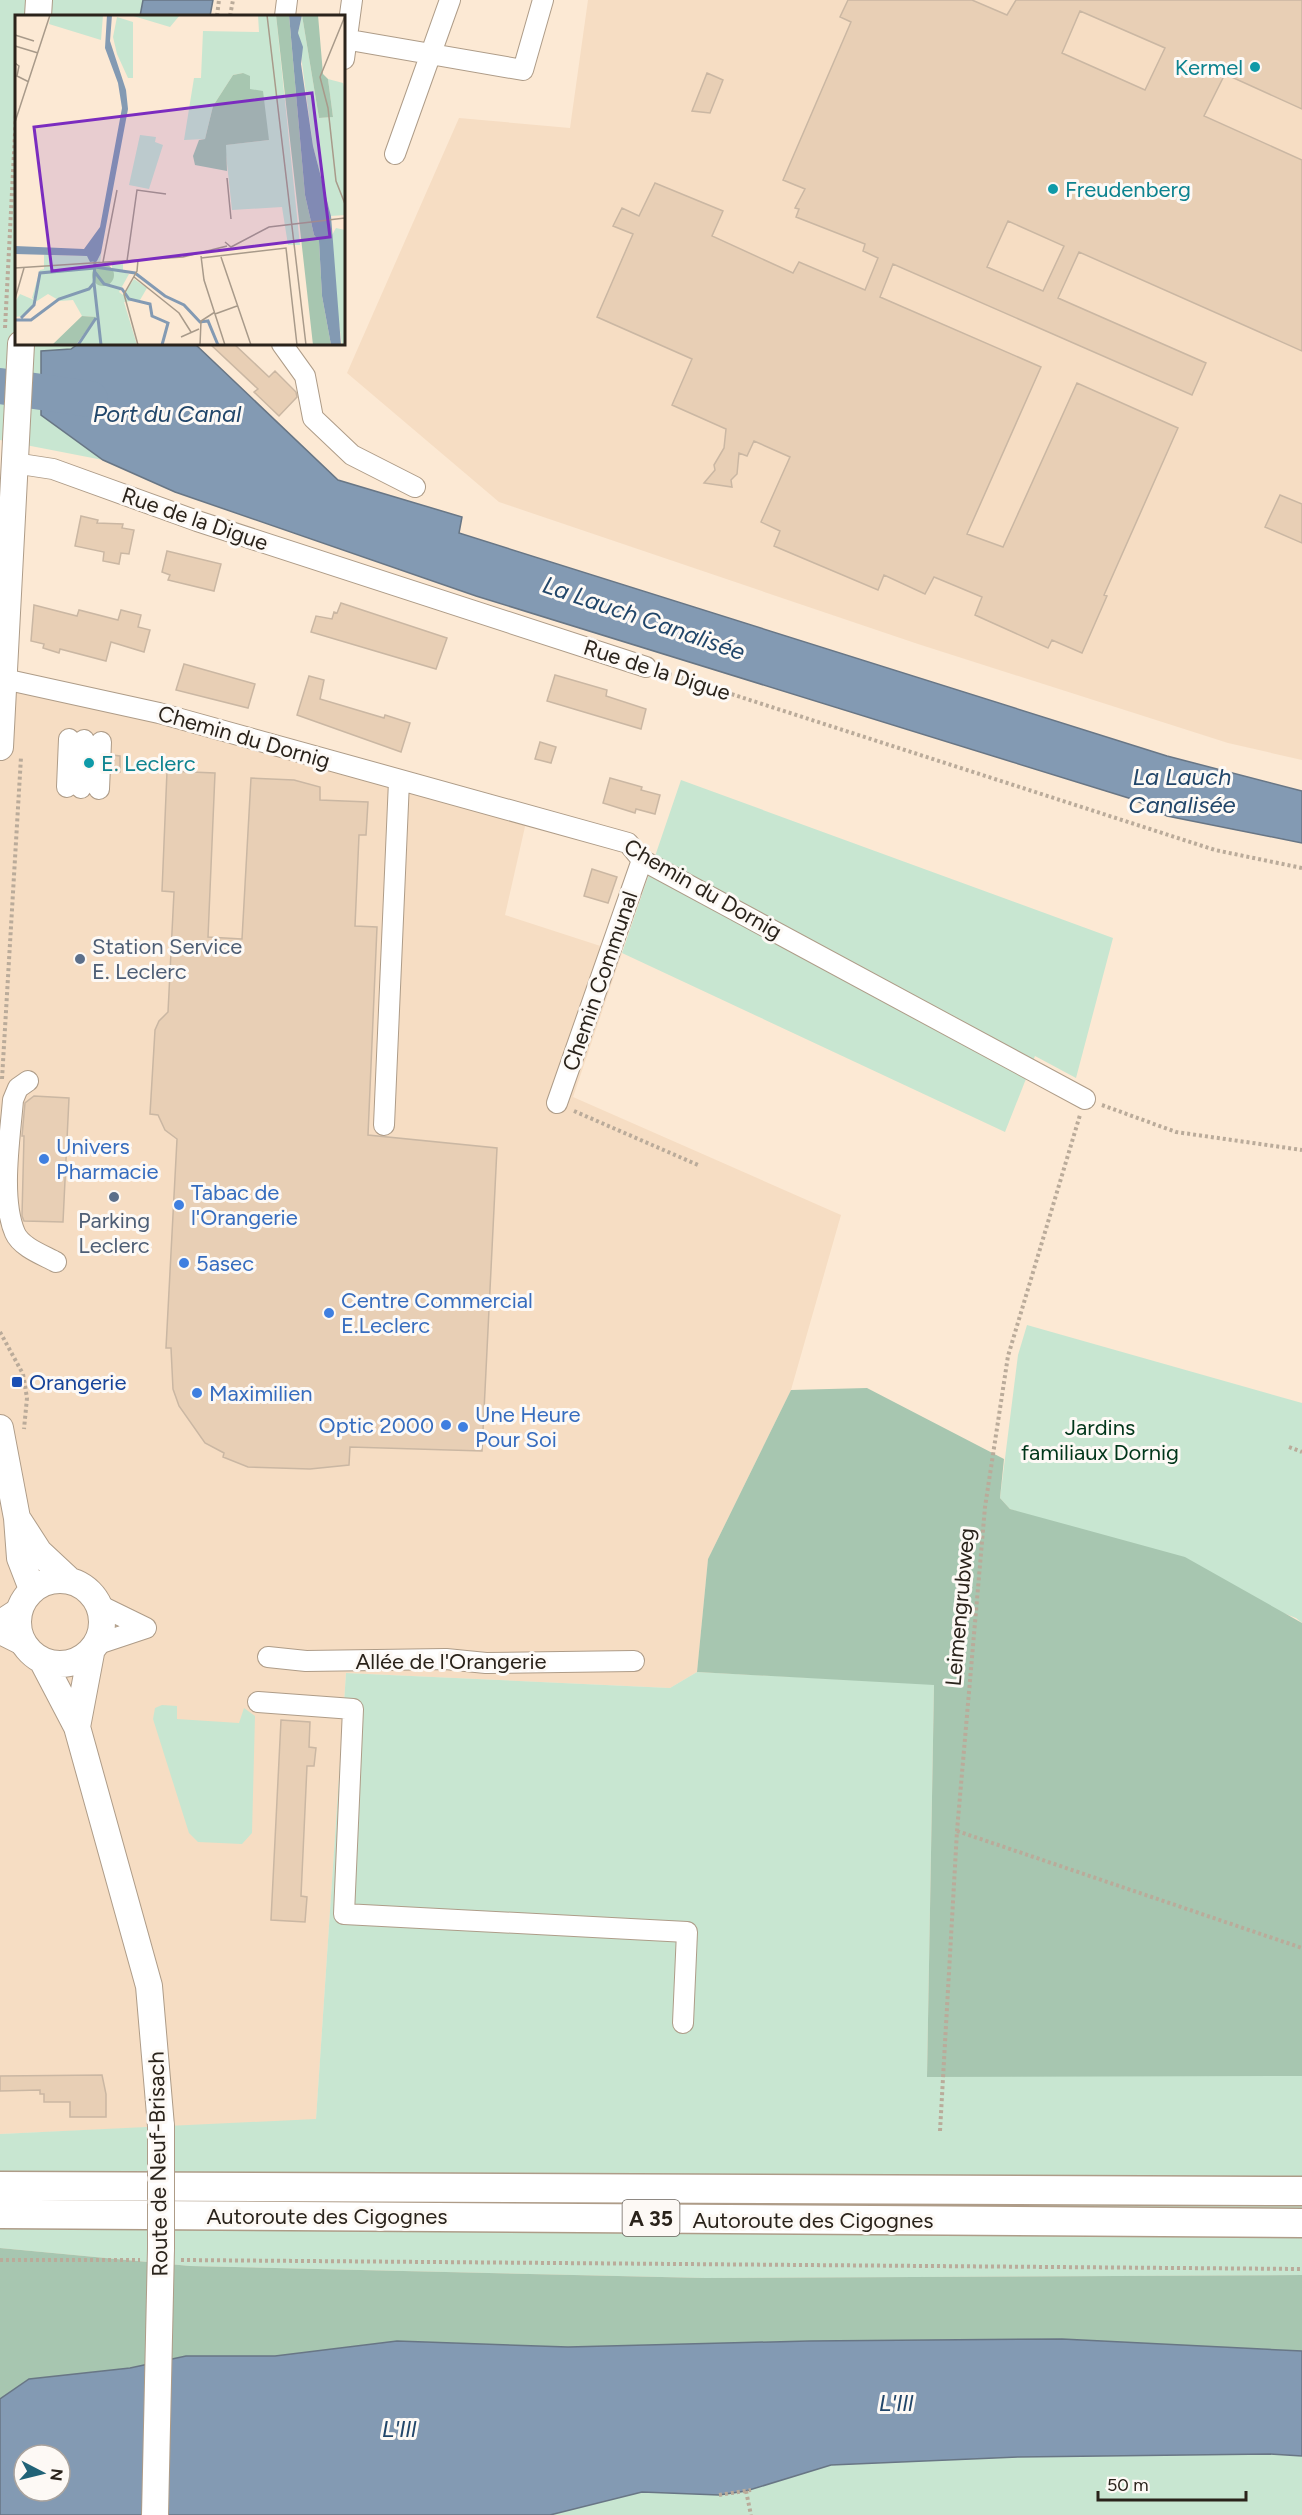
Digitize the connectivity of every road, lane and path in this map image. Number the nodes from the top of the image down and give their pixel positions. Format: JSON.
{"nodes":[{"id":1,"x":39,"y":0,"type":"edge"},
{"id":2,"x":219,"y":0,"type":"edge"},
{"id":3,"x":233,"y":0,"type":"edge"},
{"id":4,"x":287,"y":0,"type":"edge"},
{"id":5,"x":352,"y":0,"type":"edge"},
{"id":6,"x":450,"y":0,"type":"edge"},
{"id":7,"x":543,"y":0,"type":"edge"},
{"id":8,"x":38,"y":15,"type":"edge"},
{"id":9,"x":217,"y":15,"type":"edge"},
{"id":10,"x":230,"y":15,"type":"edge"},
{"id":11,"x":285,"y":15,"type":"edge"},
{"id":12,"x":345,"y":40,"type":"edge"},
{"id":13,"x":345,"y":46,"type":"edge"},
{"id":14,"x":431,"y":54,"type":"junction"},
{"id":15,"x":395,"y":154,"type":"dead end"},
{"id":16,"x":15,"y":188,"type":"edge"},
{"id":17,"x":13,"y":337,"type":"edge"},
{"id":18,"x":283,"y":345,"type":"edge"},
{"id":19,"x":14,"y":463,"type":"junction"},
{"id":20,"x":415,"y":487,"type":"dead end"},
{"id":21,"x":646,"y":667,"type":"joint"},
{"id":22,"x":4,"y":679,"type":"junction"},
{"id":23,"x":92,"y":741,"type":"joint"},
{"id":24,"x":0,"y":747,"type":"edge"},
{"id":25,"x":399,"y":781,"type":"junction"},
{"id":26,"x":642,"y":860,"type":"junction"},
{"id":27,"x":1302,"y":868,"type":"edge"},
{"id":28,"x":28,"y":1081,"type":"dead end"},
{"id":29,"x":1085,"y":1099,"type":"junction"},
{"id":30,"x":557,"y":1103,"type":"joint"},
{"id":31,"x":384,"y":1125,"type":"dead end"},
{"id":32,"x":1302,"y":1150,"type":"edge"},
{"id":33,"x":698,"y":1165,"type":"dead end"},
{"id":34,"x":56,"y":1262,"type":"dead end"},
{"id":35,"x":0,"y":1428,"type":"edge"},
{"id":36,"x":1289,"y":1447,"type":"dead end"},
{"id":37,"x":1302,"y":1452,"type":"edge"},
{"id":38,"x":17,"y":1518,"type":"junction"},
{"id":39,"x":69,"y":1580,"type":"junction"},
{"id":40,"x":17,"y":1605,"type":"edge"},
{"id":41,"x":101,"y":1606,"type":"junction"},
{"id":42,"x":0,"y":1634,"type":"edge"},
{"id":43,"x":94,"y":1648,"type":"junction"},
{"id":44,"x":33,"y":1654,"type":"junction"},
{"id":45,"x":268,"y":1657,"type":"dead end"},
{"id":46,"x":634,"y":1661,"type":"dead end"},
{"id":47,"x":258,"y":1702,"type":"dead end"},
{"id":48,"x":77,"y":1727,"type":"junction"},
{"id":49,"x":957,"y":1831,"type":"junction"},
{"id":50,"x":1302,"y":1948,"type":"edge"},
{"id":51,"x":683,"y":2023,"type":"dead end"},
{"id":52,"x":940,"y":2131,"type":"dead end"},
{"id":53,"x":0,"y":2186,"type":"edge"},
{"id":54,"x":1302,"y":2191,"type":"edge"},
{"id":55,"x":0,"y":2214,"type":"edge"},
{"id":56,"x":1302,"y":2223,"type":"edge"},
{"id":57,"x":161,"y":2254,"type":"junction"},
{"id":58,"x":0,"y":2260,"type":"edge"},
{"id":59,"x":1302,"y":2269,"type":"edge"},
{"id":60,"x":719,"y":2495,"type":"dead end"},
{"id":61,"x":155,"y":2515,"type":"edge"},
{"id":62,"x":751,"y":2515,"type":"edge"}],
"edges":[{"from":1,"to":8,"type":"main road"},
{"from":2,"to":9,"type":"path"},
{"from":3,"to":10,"type":"path"},
{"from":4,"to":11,"type":"street"},
{"from":5,"to":12,"type":"street"},
{"from":6,"to":14,"type":"street"},
{"from":7,"to":14,"type":"street"},
{"from":13,"to":14,"type":"street"},
{"from":14,"to":15,"type":"street"},
{"from":16,"to":17,"type":"path"},
{"from":17,"to":19,"type":"main road"},
{"from":18,"to":20,"type":"street"},
{"from":19,"to":21,"type":"street","name":"Rue de la Digue"},
{"from":19,"to":22,"type":"main road"},
{"from":21,"to":27,"type":"path","name":"Rue de la Digue"},
{"from":22,"to":24,"type":"main road"},
{"from":22,"to":25,"type":"street","name":"Chemin du Dornig"},
{"from":23,"to":23,"type":"street"},
{"from":25,"to":26,"type":"street","name":"Chemin du Dornig"},
{"from":25,"to":31,"type":"street"},
{"from":26,"to":29,"type":"street","name":"Chemin du Dornig"},
{"from":26,"to":30,"type":"street","name":"Chemin Communal"},
{"from":28,"to":34,"type":"street"},
{"from":29,"to":32,"type":"path"},
{"from":29,"to":49,"type":"path","name":"Leimengrubweg"},
{"from":30,"to":33,"type":"path"},
{"from":35,"to":38,"type":"main road"},
{"from":36,"to":37,"type":"path"},
{"from":38,"to":39,"type":"main road"},
{"from":38,"to":40,"type":"main road"},
{"from":39,"to":40,"type":"main road"},
{"from":39,"to":41,"type":"main road"},
{"from":40,"to":44,"type":"main road"},
{"from":41,"to":43,"type":"main road"},
{"from":41,"to":43,"type":"street"},
{"from":42,"to":44,"type":"street"},
{"from":43,"to":44,"type":"main road"},
{"from":43,"to":48,"type":"main road","name":"Route de Neuf-Brisach"},
{"from":44,"to":48,"type":"main road","name":"Route de Neuf-Brisach"},
{"from":45,"to":46,"type":"street","name":"Allée de l'Orangerie"},
{"from":47,"to":51,"type":"street"},
{"from":48,"to":57,"type":"main road","name":"Route de Neuf-Brisach","bridge":true},
{"from":49,"to":50,"type":"path"},
{"from":49,"to":52,"type":"path","name":"Leimengrubweg"},
{"from":53,"to":54,"type":"highway","name":"Autoroute des Cigognes","number":"A 35"},
{"from":55,"to":56,"type":"highway","name":"Autoroute des Cigognes","number":"A 35"},
{"from":57,"to":58,"type":"path"},
{"from":57,"to":59,"type":"path"},
{"from":57,"to":61,"type":"main road","name":"Route de Neuf-Brisach"},
{"from":60,"to":62,"type":"path"}]}
